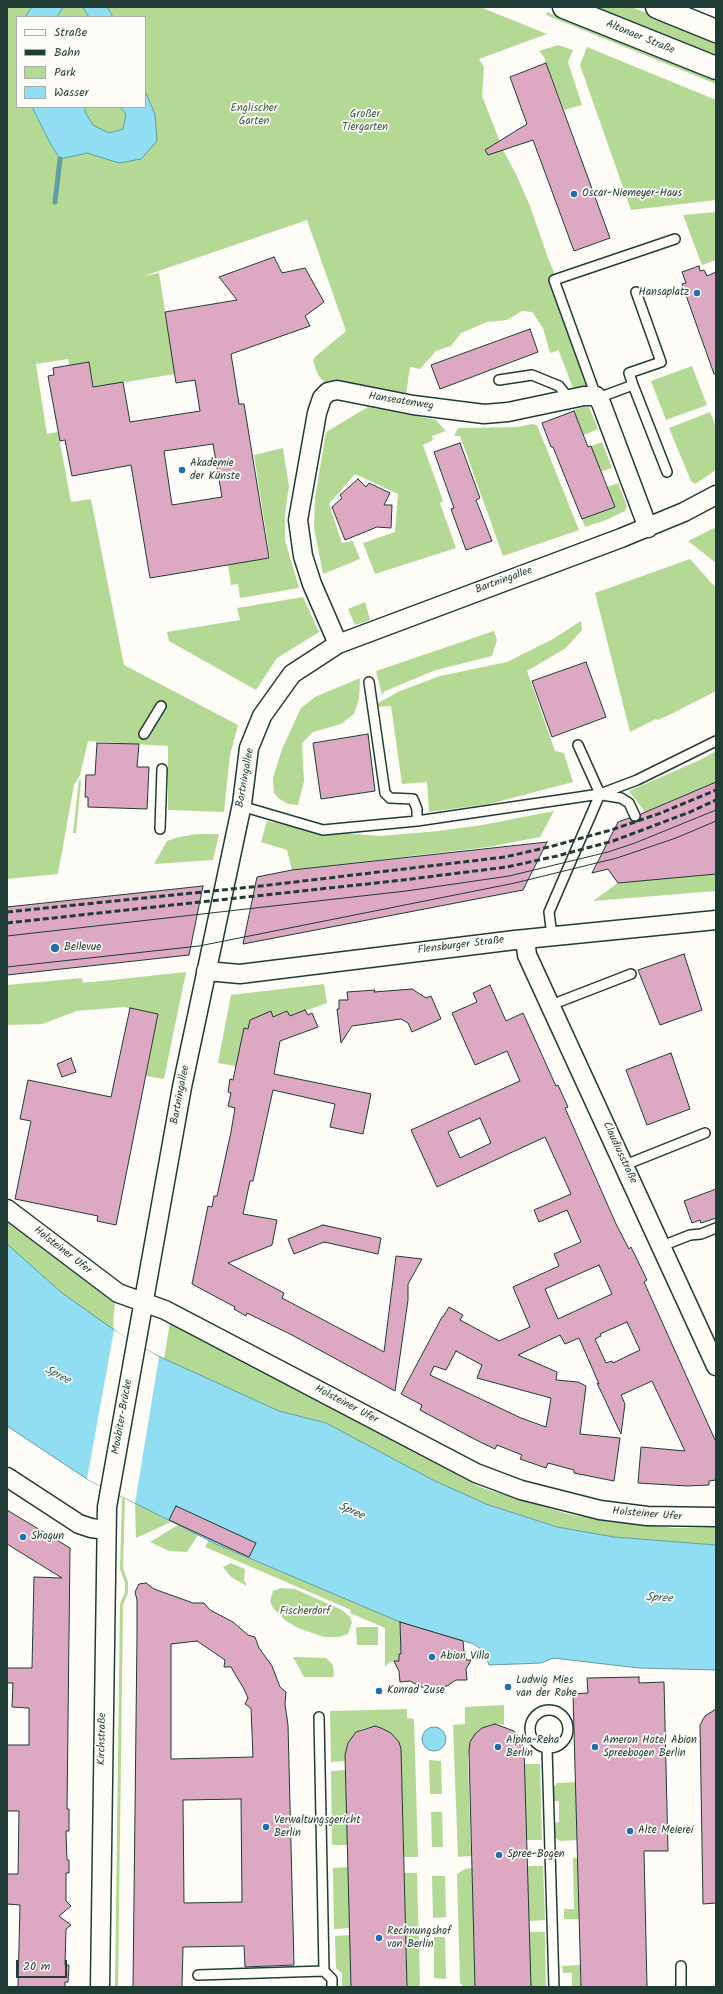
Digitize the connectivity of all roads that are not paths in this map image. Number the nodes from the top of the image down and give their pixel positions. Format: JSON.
{"nodes":[{"id":1,"x":564,"y":7,"type":"edge"},
{"id":2,"x":657,"y":7,"type":"edge"},
{"id":3,"x":716,"y":31,"type":"edge"},
{"id":4,"x":716,"y":68,"type":"edge"},
{"id":5,"x":675,"y":238,"type":"dead end"},
{"id":6,"x":636,"y":292,"type":"dead end"},
{"id":7,"x":499,"y":380,"type":"dead end"},
{"id":8,"x":633,"y":385,"type":"junction"},
{"id":9,"x":597,"y":397,"type":"junction"},
{"id":10,"x":570,"y":400,"type":"junction"},
{"id":11,"x":668,"y":472,"type":"dead end"},
{"id":12,"x":716,"y":495,"type":"edge"},
{"id":13,"x":648,"y":528,"type":"junction"},
{"id":14,"x":338,"y":644,"type":"junction"},
{"id":15,"x":368,"y":682,"type":"dead end"},
{"id":16,"x":161,"y":706,"type":"dead end"},
{"id":17,"x":144,"y":734,"type":"dead end"},
{"id":18,"x":716,"y":741,"type":"edge"},
{"id":19,"x":578,"y":745,"type":"dead end"},
{"id":20,"x":162,"y":769,"type":"dead end"},
{"id":21,"x":600,"y":794,"type":"junction"},
{"id":22,"x":241,"y":806,"type":"junction"},
{"id":23,"x":635,"y":816,"type":"dead end"},
{"id":24,"x":417,"y":822,"type":"junction"},
{"id":25,"x":160,"y":829,"type":"dead end"},
{"id":26,"x":716,"y":920,"type":"edge"},
{"id":27,"x":552,"y":936,"type":"junction"},
{"id":28,"x":525,"y":939,"type":"junction"},
{"id":29,"x":206,"y":971,"type":"junction"},
{"id":30,"x":631,"y":974,"type":"dead end"},
{"id":31,"x":551,"y":1005,"type":"junction"},
{"id":32,"x":705,"y":1133,"type":"dead end"},
{"id":33,"x":625,"y":1165,"type":"junction"},
{"id":34,"x":7,"y":1209,"type":"edge"},
{"id":35,"x":716,"y":1228,"type":"edge"},
{"id":36,"x":662,"y":1246,"type":"junction"},
{"id":37,"x":143,"y":1302,"type":"junction"},
{"id":38,"x":136,"y":1344,"type":"joint"},
{"id":39,"x":716,"y":1366,"type":"edge"},
{"id":40,"x":7,"y":1477,"type":"edge"},
{"id":41,"x":110,"y":1491,"type":"joint"},
{"id":42,"x":716,"y":1517,"type":"edge"},
{"id":43,"x":106,"y":1530,"type":"junction"},
{"id":44,"x":319,"y":1717,"type":"dead end"},
{"id":45,"x":548,"y":1748,"type":"junction"},
{"id":46,"x":681,"y":1966,"type":"dead end"},
{"id":47,"x":324,"y":1971,"type":"junction"},
{"id":48,"x":198,"y":1975,"type":"dead end"},
{"id":49,"x":100,"y":1987,"type":"edge"},
{"id":50,"x":332,"y":1987,"type":"edge"},
{"id":51,"x":554,"y":1987,"type":"edge"},
{"id":52,"x":681,"y":1987,"type":"edge"}],
"edges":[{"from":1,"to":4,"type":"main road","name":"Altonaer Straße"},
{"from":2,"to":3,"type":"main road"},
{"from":5,"to":9,"type":"lane"},
{"from":6,"to":8,"type":"lane"},
{"from":7,"to":10,"type":"lane"},
{"from":8,"to":9,"type":"lane"},
{"from":8,"to":11,"type":"lane"},
{"from":9,"to":10,"type":"street","name":"Hanseatenweg"},
{"from":9,"to":13,"type":"street"},
{"from":10,"to":14,"type":"street","name":"Hanseatenweg"},
{"from":12,"to":13,"type":"street","name":"Bartningallee"},
{"from":13,"to":14,"type":"street","name":"Bartningallee"},
{"from":14,"to":22,"type":"street","name":"Bartningallee"},
{"from":15,"to":24,"type":"lane"},
{"from":16,"to":17,"type":"lane"},
{"from":18,"to":21,"type":"lane"},
{"from":19,"to":21,"type":"lane"},
{"from":20,"to":25,"type":"lane"},
{"from":21,"to":23,"type":"lane"},
{"from":21,"to":24,"type":"lane"},
{"from":21,"to":27,"type":"lane"},
{"from":22,"to":24,"type":"lane"},
{"from":22,"to":29,"type":"street","name":"Bartningallee"},
{"from":26,"to":27,"type":"street","name":"Flensburger Straße"},
{"from":27,"to":28,"type":"street","name":"Flensburger Straße"},
{"from":28,"to":29,"type":"street","name":"Flensburger Straße"},
{"from":28,"to":31,"type":"street","name":"Claudiusstraße"},
{"from":29,"to":37,"type":"street","name":"Bartningallee"},
{"from":30,"to":31,"type":"lane"},
{"from":31,"to":33,"type":"street","name":"Claudiusstraße"},
{"from":32,"to":33,"type":"lane"},
{"from":33,"to":36,"type":"street","name":"Claudiusstraße"},
{"from":34,"to":37,"type":"street","name":"Holsteiner Ufer"},
{"from":35,"to":36,"type":"lane"},
{"from":36,"to":39,"type":"street","name":"Claudiusstraße"},
{"from":37,"to":38,"type":"street","name":"Bartningallee"},
{"from":37,"to":42,"type":"street","name":"Holsteiner Ufer"},
{"from":38,"to":41,"type":"street","name":"Moabiter-Brücke"},
{"from":40,"to":43,"type":"street"},
{"from":41,"to":43,"type":"street","name":"Kirchstraße"},
{"from":43,"to":49,"type":"street","name":"Kirchstraße"},
{"from":44,"to":47,"type":"lane"},
{"from":45,"to":45,"type":"lane"},
{"from":45,"to":51,"type":"lane"},
{"from":46,"to":52,"type":"lane"},
{"from":47,"to":48,"type":"lane"},
{"from":47,"to":50,"type":"lane"}]}
